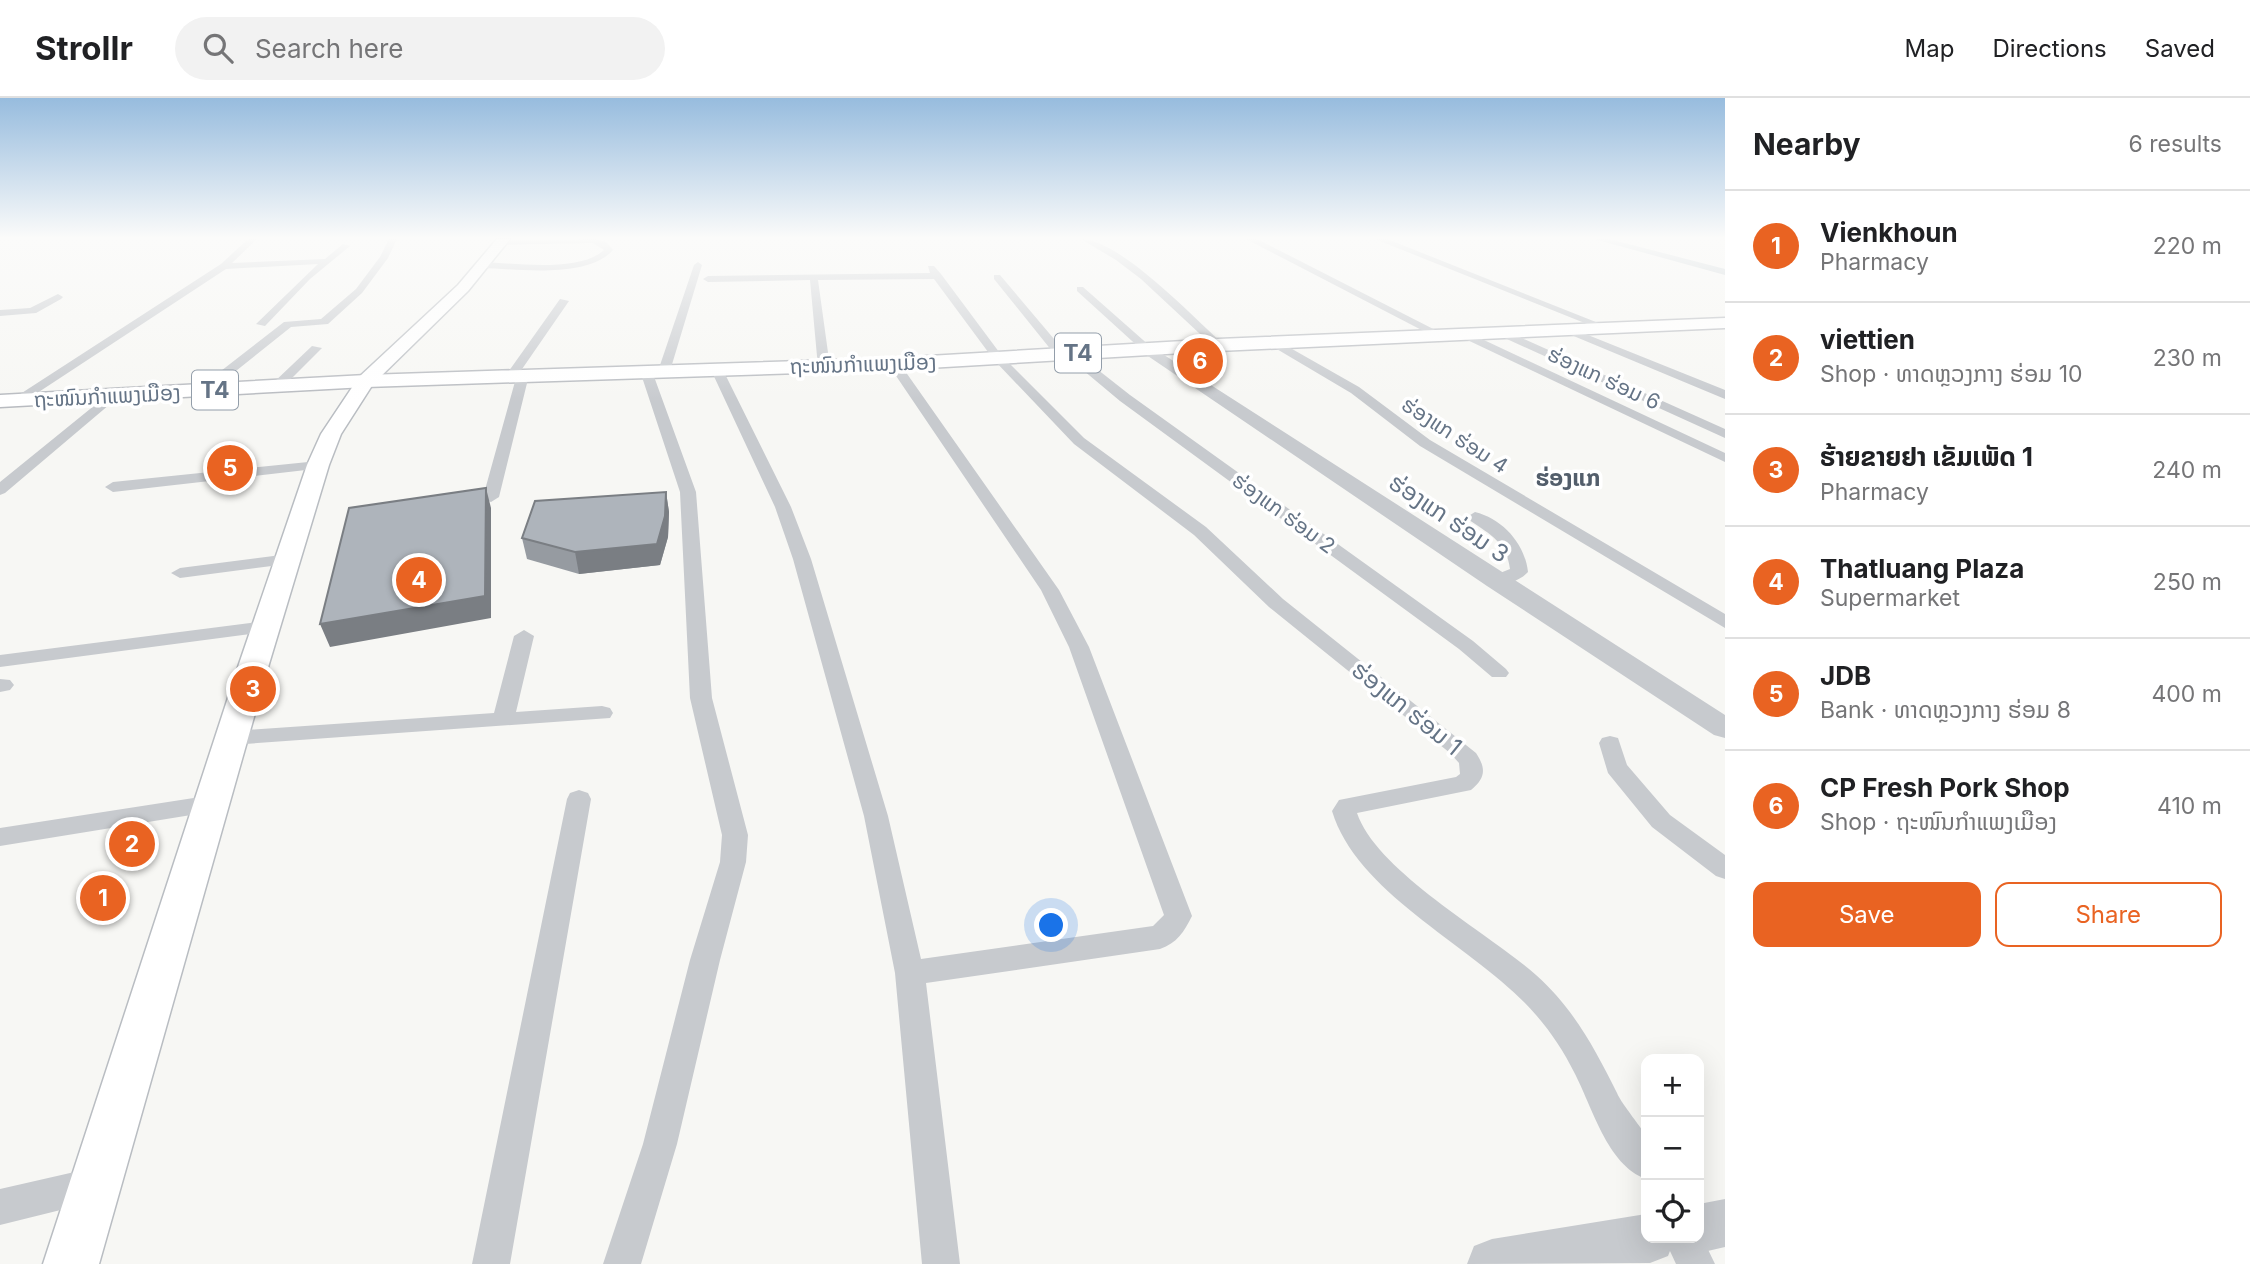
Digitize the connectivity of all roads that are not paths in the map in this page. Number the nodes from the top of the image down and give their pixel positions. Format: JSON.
{"nodes":[{"id":1,"x":178,"y":293,"type":"edge"},
{"id":2,"x":291,"y":293,"type":"edge"},
{"id":3,"x":355,"y":293,"type":"edge"},
{"id":4,"x":458,"y":293,"type":"edge"},
{"id":5,"x":686,"y":293,"type":"edge"},
{"id":6,"x":815,"y":293,"type":"edge"},
{"id":7,"x":950,"y":293,"type":"edge"},
{"id":8,"x":1011,"y":293,"type":"edge"},
{"id":9,"x":1085,"y":293,"type":"edge"},
{"id":10,"x":1162,"y":293,"type":"edge"},
{"id":11,"x":1357,"y":293,"type":"edge"},
{"id":12,"x":1518,"y":293,"type":"edge"},
{"id":13,"x":58,"y":297,"type":"dead end"},
{"id":14,"x":31,"y":298,"type":"dead end"},
{"id":15,"x":564,"y":300,"type":"dead end"},
{"id":16,"x":1,"y":313,"type":"edge"},
{"id":17,"x":1725,"y":323,"type":"edge"},
{"id":18,"x":288,"y":324,"type":"junction"},
{"id":19,"x":1606,"y":328,"type":"junction"},
{"id":20,"x":1567,"y":330,"type":"junction"},
{"id":21,"x":1502,"y":333,"type":"junction"},
{"id":22,"x":1465,"y":335,"type":"junction"},
{"id":23,"x":1441,"y":336,"type":"junction"},
{"id":24,"x":1274,"y":343,"type":"junction"},
{"id":25,"x":1218,"y":345,"type":"junction"},
{"id":26,"x":316,"y":348,"type":"dead end"},
{"id":27,"x":1147,"y":349,"type":"junction"},
{"id":28,"x":1065,"y":354,"type":"junction"},
{"id":29,"x":998,"y":358,"type":"junction"},
{"id":30,"x":894,"y":364,"type":"junction"},
{"id":31,"x":824,"y":367,"type":"junction"},
{"id":32,"x":717,"y":370,"type":"junction"},
{"id":33,"x":655,"y":371,"type":"junction"},
{"id":34,"x":517,"y":375,"type":"junction"},
{"id":35,"x":430,"y":379,"type":"junction"},
{"id":36,"x":276,"y":387,"type":"junction"},
{"id":37,"x":203,"y":391,"type":"junction"},
{"id":38,"x":357,"y":394,"type":"junction"},
{"id":39,"x":1725,"y":395,"type":"edge"},
{"id":40,"x":111,"y":396,"type":"junction"},
{"id":41,"x":8,"y":401,"type":"edge"},
{"id":42,"x":1725,"y":433,"type":"edge"},
{"id":43,"x":1725,"y":458,"type":"edge"},
{"id":44,"x":318,"y":465,"type":"junction"},
{"id":45,"x":113,"y":487,"type":"dead end"},
{"id":46,"x":0,"y":490,"type":"edge"},
{"id":47,"x":491,"y":497,"type":"dead end"},
{"id":48,"x":1475,"y":517,"type":"dead end"},
{"id":49,"x":289,"y":559,"type":"junction"},
{"id":50,"x":180,"y":573,"type":"dead end"},
{"id":51,"x":1496,"y":581,"type":"junction"},
{"id":52,"x":1725,"y":622,"type":"edge"},
{"id":53,"x":266,"y":627,"type":"junction"},
{"id":54,"x":524,"y":636,"type":"dead end"},
{"id":55,"x":0,"y":661,"type":"edge"},
{"id":56,"x":1499,"y":673,"type":"dead end"},
{"id":57,"x":602,"y":713,"type":"dead end"},
{"id":58,"x":503,"y":720,"type":"junction"},
{"id":59,"x":1725,"y":728,"type":"edge"},
{"id":60,"x":231,"y":738,"type":"junction"},
{"id":61,"x":1610,"y":743,"type":"dead end"},
{"id":62,"x":579,"y":799,"type":"dead end"},
{"id":63,"x":213,"y":804,"type":"junction"},
{"id":64,"x":0,"y":837,"type":"edge"},
{"id":65,"x":1725,"y":869,"type":"edge"},
{"id":66,"x":910,"y":973,"type":"junction"},
{"id":67,"x":1641,"y":1156,"type":"edge"},
{"id":68,"x":94,"y":1186,"type":"junction"},
{"id":69,"x":0,"y":1208,"type":"edge"},
{"id":70,"x":1641,"y":1239,"type":"edge"},
{"id":71,"x":71,"y":1264,"type":"edge"},
{"id":72,"x":491,"y":1264,"type":"edge"},
{"id":73,"x":622,"y":1264,"type":"edge"},
{"id":74,"x":941,"y":1264,"type":"edge"},
{"id":75,"x":1492,"y":1264,"type":"edge"}],
"edges":[{"from":1,"to":41,"type":"street"},
{"from":2,"to":18,"type":"street"},
{"from":3,"to":18,"type":"street"},
{"from":4,"to":38,"type":"main road"},
{"from":5,"to":33,"type":"street"},
{"from":6,"to":31,"type":"street"},
{"from":7,"to":29,"type":"street"},
{"from":8,"to":28,"type":"street","name":"ຮ່ອງແກ ຮ່ອມ 2"},
{"from":9,"to":27,"type":"street"},
{"from":10,"to":25,"type":"street"},
{"from":11,"to":23,"type":"street"},
{"from":12,"to":19,"type":"street"},
{"from":13,"to":16,"type":"street"},
{"from":14,"to":16,"type":"street"},
{"from":15,"to":34,"type":"street"},
{"from":17,"to":19,"type":"main road","name":"ຖະໜົນກຳແພງເມືອງ","number":"T4"},
{"from":18,"to":37,"type":"street"},
{"from":19,"to":20,"type":"main road","name":"ຖະໜົນກຳແພງເມືອງ","number":"T4"},
{"from":20,"to":21,"type":"main road","name":"ຖະໜົນກຳແພງເມືອງ","number":"T4"},
{"from":20,"to":39,"type":"street"},
{"from":21,"to":22,"type":"main road","name":"ຖະໜົນກຳແພງເມືອງ","number":"T4"},
{"from":21,"to":42,"type":"street"},
{"from":22,"to":23,"type":"main road","name":"ຖະໜົນກຳແພງເມືອງ","number":"T4"},
{"from":22,"to":43,"type":"street","name":"ຮ່ອງແກ ຮ່ອມ 6"},
{"from":23,"to":24,"type":"main road","name":"ຖະໜົນກຳແພງເມືອງ","number":"T4"},
{"from":24,"to":25,"type":"main road","name":"ຖະໜົນກຳແພງເມືອງ","number":"T4"},
{"from":24,"to":52,"type":"street","name":"ຮ່ອງແກ ຮ່ອມ 4"},
{"from":25,"to":27,"type":"main road","name":"ຖະໜົນກຳແພງເມືອງ","number":"T4"},
{"from":26,"to":36,"type":"street"},
{"from":27,"to":28,"type":"main road","name":"ຖະໜົນກຳແພງເມືອງ","number":"T4"},
{"from":27,"to":51,"type":"street","name":"ຮ່ອງແກ ຮ່ອມ 3"},
{"from":28,"to":29,"type":"main road","name":"ຖະໜົນກຳແພງເມືອງ","number":"T4"},
{"from":28,"to":56,"type":"street","name":"ຮ່ອງແກ ຮ່ອມ 2"},
{"from":29,"to":30,"type":"main road","name":"ຖະໜົນກຳແພງເມືອງ","number":"T4"},
{"from":29,"to":67,"type":"street","name":"ຮ່ອງແກ ຮ່ອມ 1"},
{"from":30,"to":31,"type":"main road","name":"ຖະໜົນກຳແພງເມືອງ","number":"T4"},
{"from":30,"to":66,"type":"street"},
{"from":31,"to":32,"type":"main road","name":"ຖະໜົນກຳແພງເມືອງ","number":"T4"},
{"from":32,"to":33,"type":"main road","name":"ຖະໜົນກຳແພງເມືອງ","number":"T4"},
{"from":32,"to":66,"type":"street"},
{"from":33,"to":34,"type":"main road","name":"ຖະໜົນກຳແພງເມືອງ","number":"T4"},
{"from":33,"to":73,"type":"street"},
{"from":34,"to":35,"type":"main road","name":"ຖະໜົນກຳແພງເມືອງ","number":"T4"},
{"from":34,"to":47,"type":"street"},
{"from":35,"to":38,"type":"main road","name":"ຖະໜົນກຳແພງເມືອງ","number":"T4"},
{"from":35,"to":38,"type":"main road"},
{"from":36,"to":37,"type":"main road","name":"ຖະໜົນກຳແພງເມືອງ","number":"T4"},
{"from":36,"to":38,"type":"main road","name":"ຖະໜົນກຳແພງເມືອງ","number":"T4"},
{"from":37,"to":40,"type":"main road","name":"ຖະໜົນກຳແພງເມືອງ","number":"T4"},
{"from":38,"to":44,"type":"main road"},
{"from":40,"to":41,"type":"main road","name":"ຖະໜົນກຳແພງເມືອງ","number":"T4"},
{"from":40,"to":46,"type":"street"},
{"from":44,"to":45,"type":"street"},
{"from":44,"to":49,"type":"main road"},
{"from":48,"to":51,"type":"street"},
{"from":49,"to":50,"type":"street"},
{"from":49,"to":53,"type":"main road"},
{"from":51,"to":59,"type":"street","name":"ຮ່ອງແກ ຮ່ອມ 3"},
{"from":53,"to":55,"type":"street"},
{"from":53,"to":60,"type":"main road"},
{"from":54,"to":58,"type":"street"},
{"from":57,"to":58,"type":"street"},
{"from":58,"to":60,"type":"street"},
{"from":60,"to":63,"type":"main road"},
{"from":61,"to":65,"type":"street"},
{"from":62,"to":72,"type":"street"},
{"from":63,"to":64,"type":"street"},
{"from":63,"to":68,"type":"main road"},
{"from":66,"to":74,"type":"street"},
{"from":68,"to":69,"type":"street"},
{"from":68,"to":71,"type":"main road"},
{"from":70,"to":75,"type":"street"}]}
